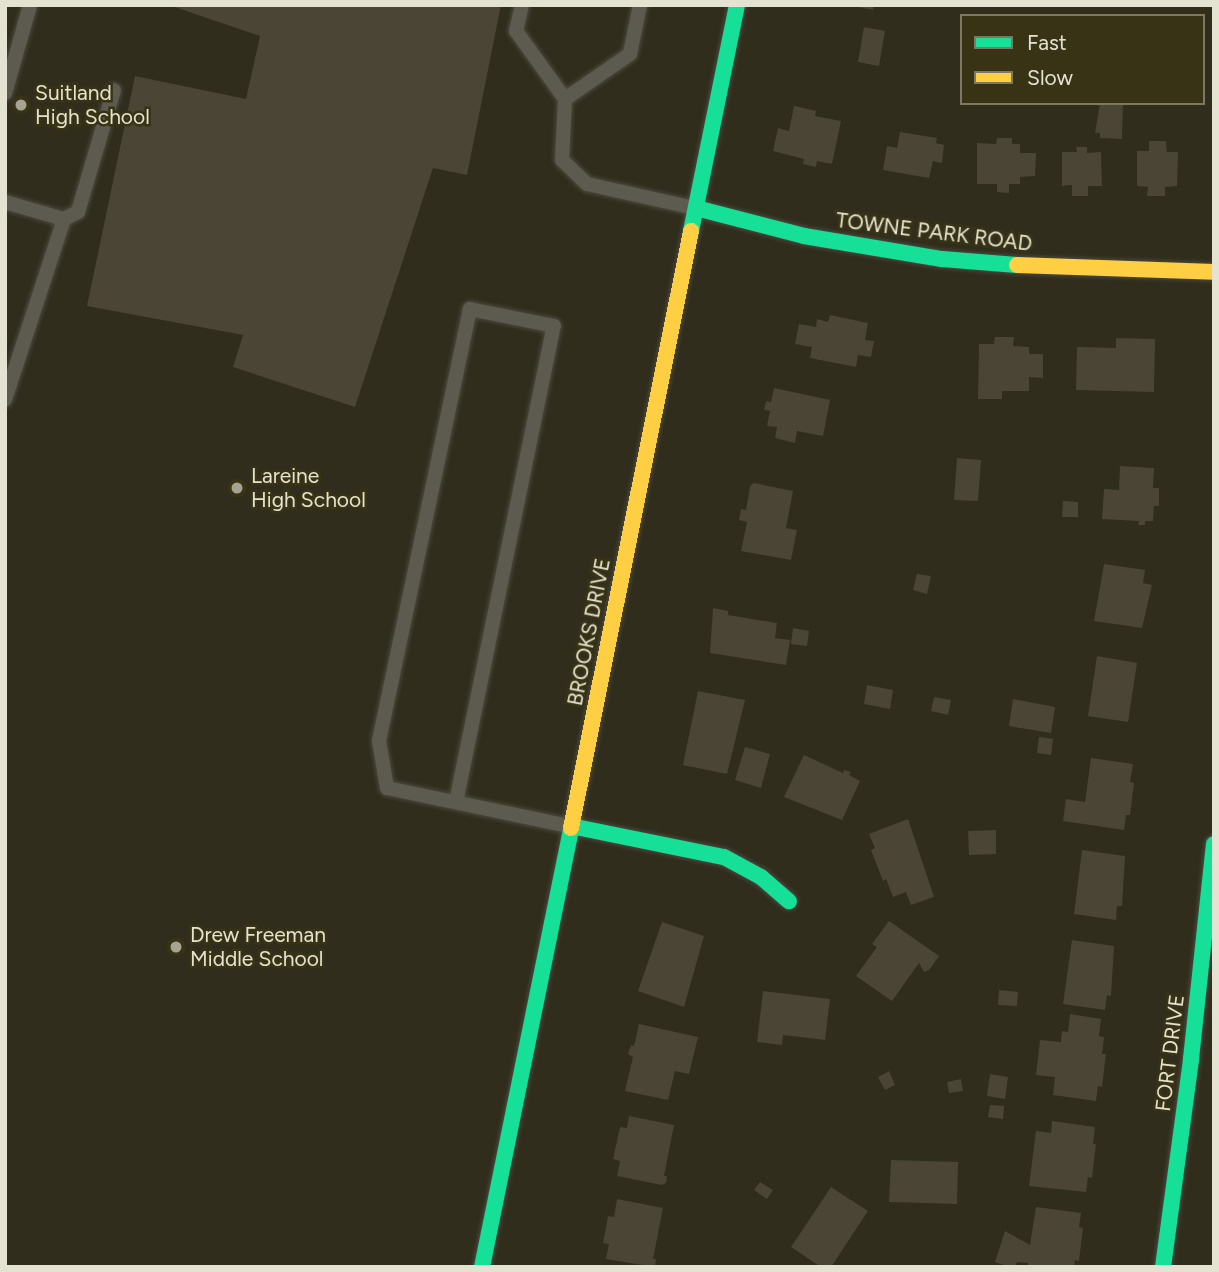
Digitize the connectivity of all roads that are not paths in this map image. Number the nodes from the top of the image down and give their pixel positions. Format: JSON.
{"nodes":[{"id":1,"x":30,"y":5,"type":"edge"},
{"id":2,"x":522,"y":5,"type":"edge"},
{"id":3,"x":640,"y":5,"type":"edge"},
{"id":4,"x":737,"y":5,"type":"edge"},
{"id":5,"x":114,"y":90,"type":"dead end"},
{"id":6,"x":5,"y":93,"type":"edge"},
{"id":7,"x":565,"y":99,"type":"junction"},
{"id":8,"x":5,"y":202,"type":"edge"},
{"id":9,"x":696,"y":208,"type":"junction"},
{"id":10,"x":64,"y":219,"type":"junction"},
{"id":11,"x":1214,"y":272,"type":"edge"},
{"id":12,"x":5,"y":400,"type":"edge"},
{"id":13,"x":456,"y":802,"type":"junction"},
{"id":14,"x":571,"y":826,"type":"junction"},
{"id":15,"x":1214,"y":844,"type":"edge"},
{"id":16,"x":789,"y":901,"type":"dead end"},
{"id":17,"x":482,"y":1267,"type":"edge"},
{"id":18,"x":1163,"y":1267,"type":"edge"}],
"edges":[{"from":1,"to":6,"type":"lane"},
{"from":2,"to":7,"type":"lane"},
{"from":3,"to":7,"type":"lane"},
{"from":4,"to":9,"type":"street","name":"BROOKS DRIVE"},
{"from":5,"to":10,"type":"lane"},
{"from":7,"to":9,"type":"lane"},
{"from":8,"to":10,"type":"lane"},
{"from":9,"to":11,"type":"street","name":"TOWNE PARK ROAD"},
{"from":9,"to":14,"type":"street","name":"BROOKS DRIVE"},
{"from":10,"to":12,"type":"lane"},
{"from":13,"to":13,"type":"lane"},
{"from":13,"to":14,"type":"lane"},
{"from":14,"to":16,"type":"street"},
{"from":14,"to":17,"type":"street","name":"BROOKS DRIVE"},
{"from":15,"to":18,"type":"street","name":"FORT DRIVE"}]}
